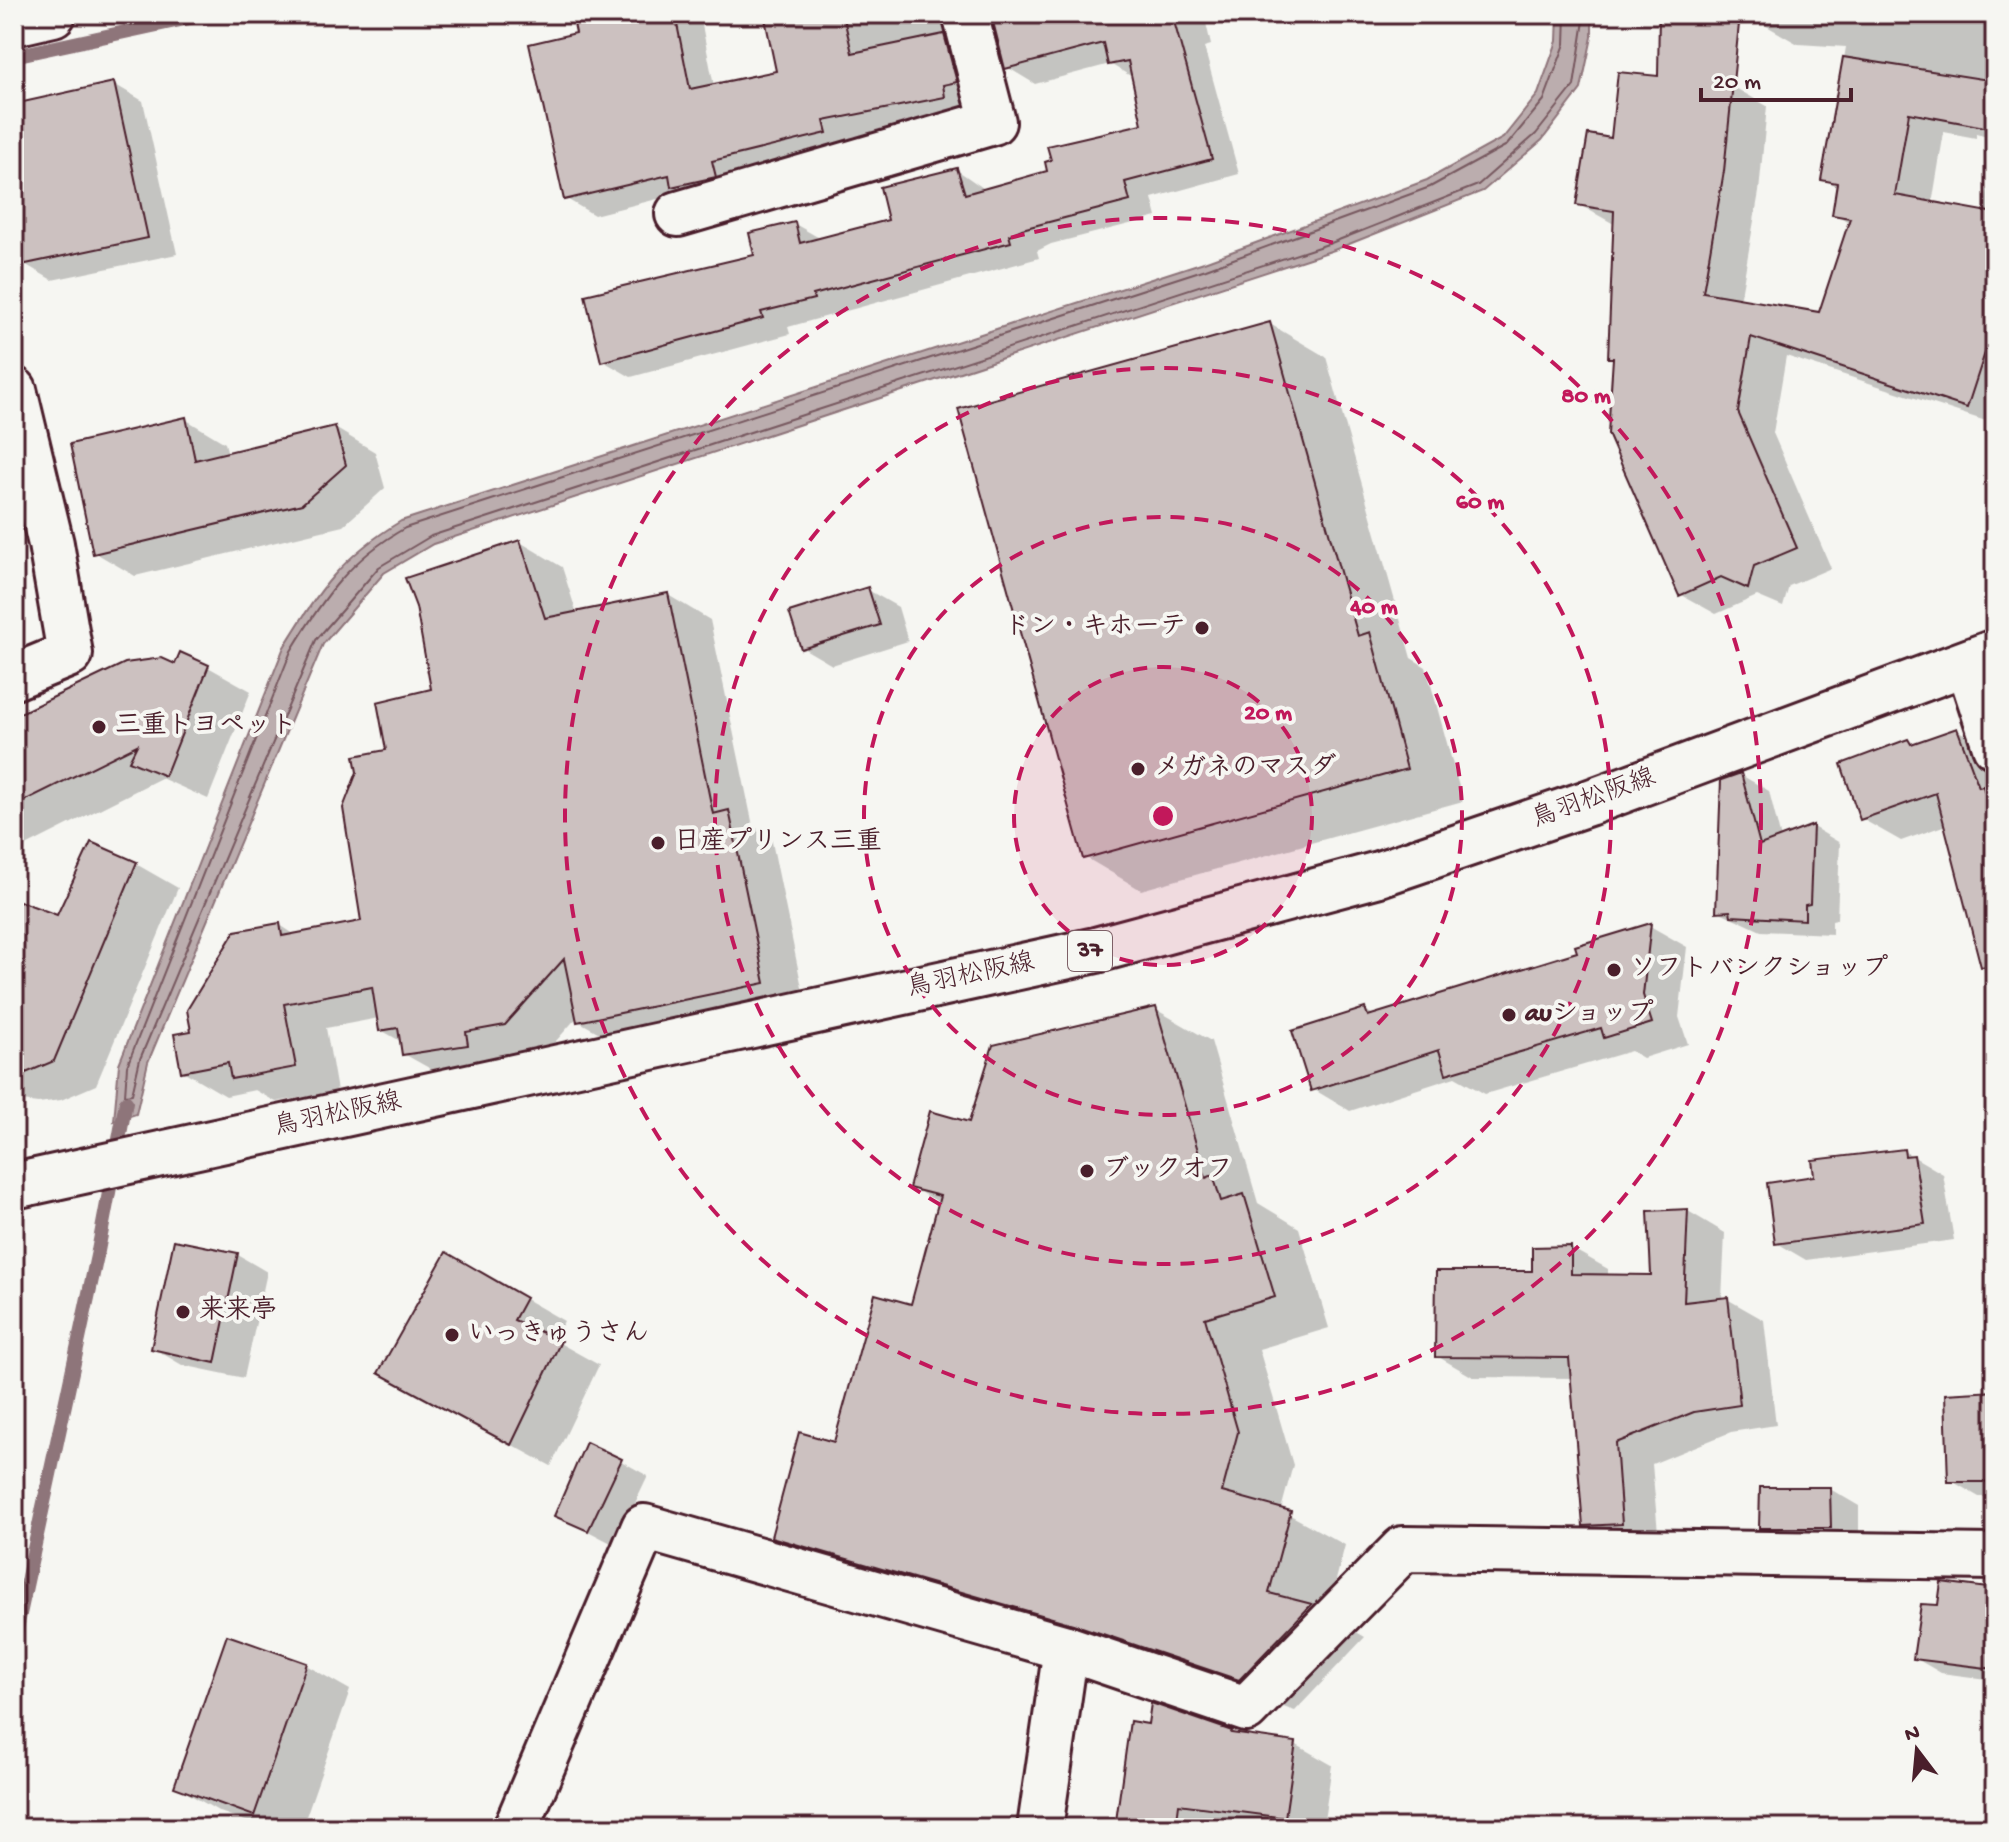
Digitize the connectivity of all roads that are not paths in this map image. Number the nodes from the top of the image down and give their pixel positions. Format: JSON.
{"nodes":[{"id":1,"x":53,"y":14,"type":"edge"},
{"id":2,"x":965,"y":14,"type":"edge"},
{"id":3,"x":14,"y":23,"type":"edge"},
{"id":4,"x":678,"y":214,"type":"dead end"},
{"id":5,"x":14,"y":390,"type":"edge"},
{"id":6,"x":24,"y":479,"type":"edge"},
{"id":7,"x":1982,"y":657,"type":"edge"},
{"id":8,"x":14,"y":677,"type":"edge"},
{"id":9,"x":1995,"y":746,"type":"edge"},
{"id":10,"x":14,"y":1188,"type":"edge"},
{"id":11,"x":1995,"y":1557,"type":"edge"},
{"id":12,"x":1066,"y":1648,"type":"junction"},
{"id":13,"x":516,"y":1828,"type":"edge"},
{"id":14,"x":1040,"y":1828,"type":"edge"}],
"edges":[{"from":1,"to":3,"type":"street"},
{"from":2,"to":4,"type":"street"},
{"from":5,"to":6,"type":"street"},
{"from":6,"to":8,"type":"street"},
{"from":7,"to":9,"type":"street"},
{"from":7,"to":10,"type":"street","name":"鳥羽松阪線","number":"37"},
{"from":11,"to":12,"type":"street"},
{"from":12,"to":13,"type":"street"},
{"from":12,"to":14,"type":"street"}]}
